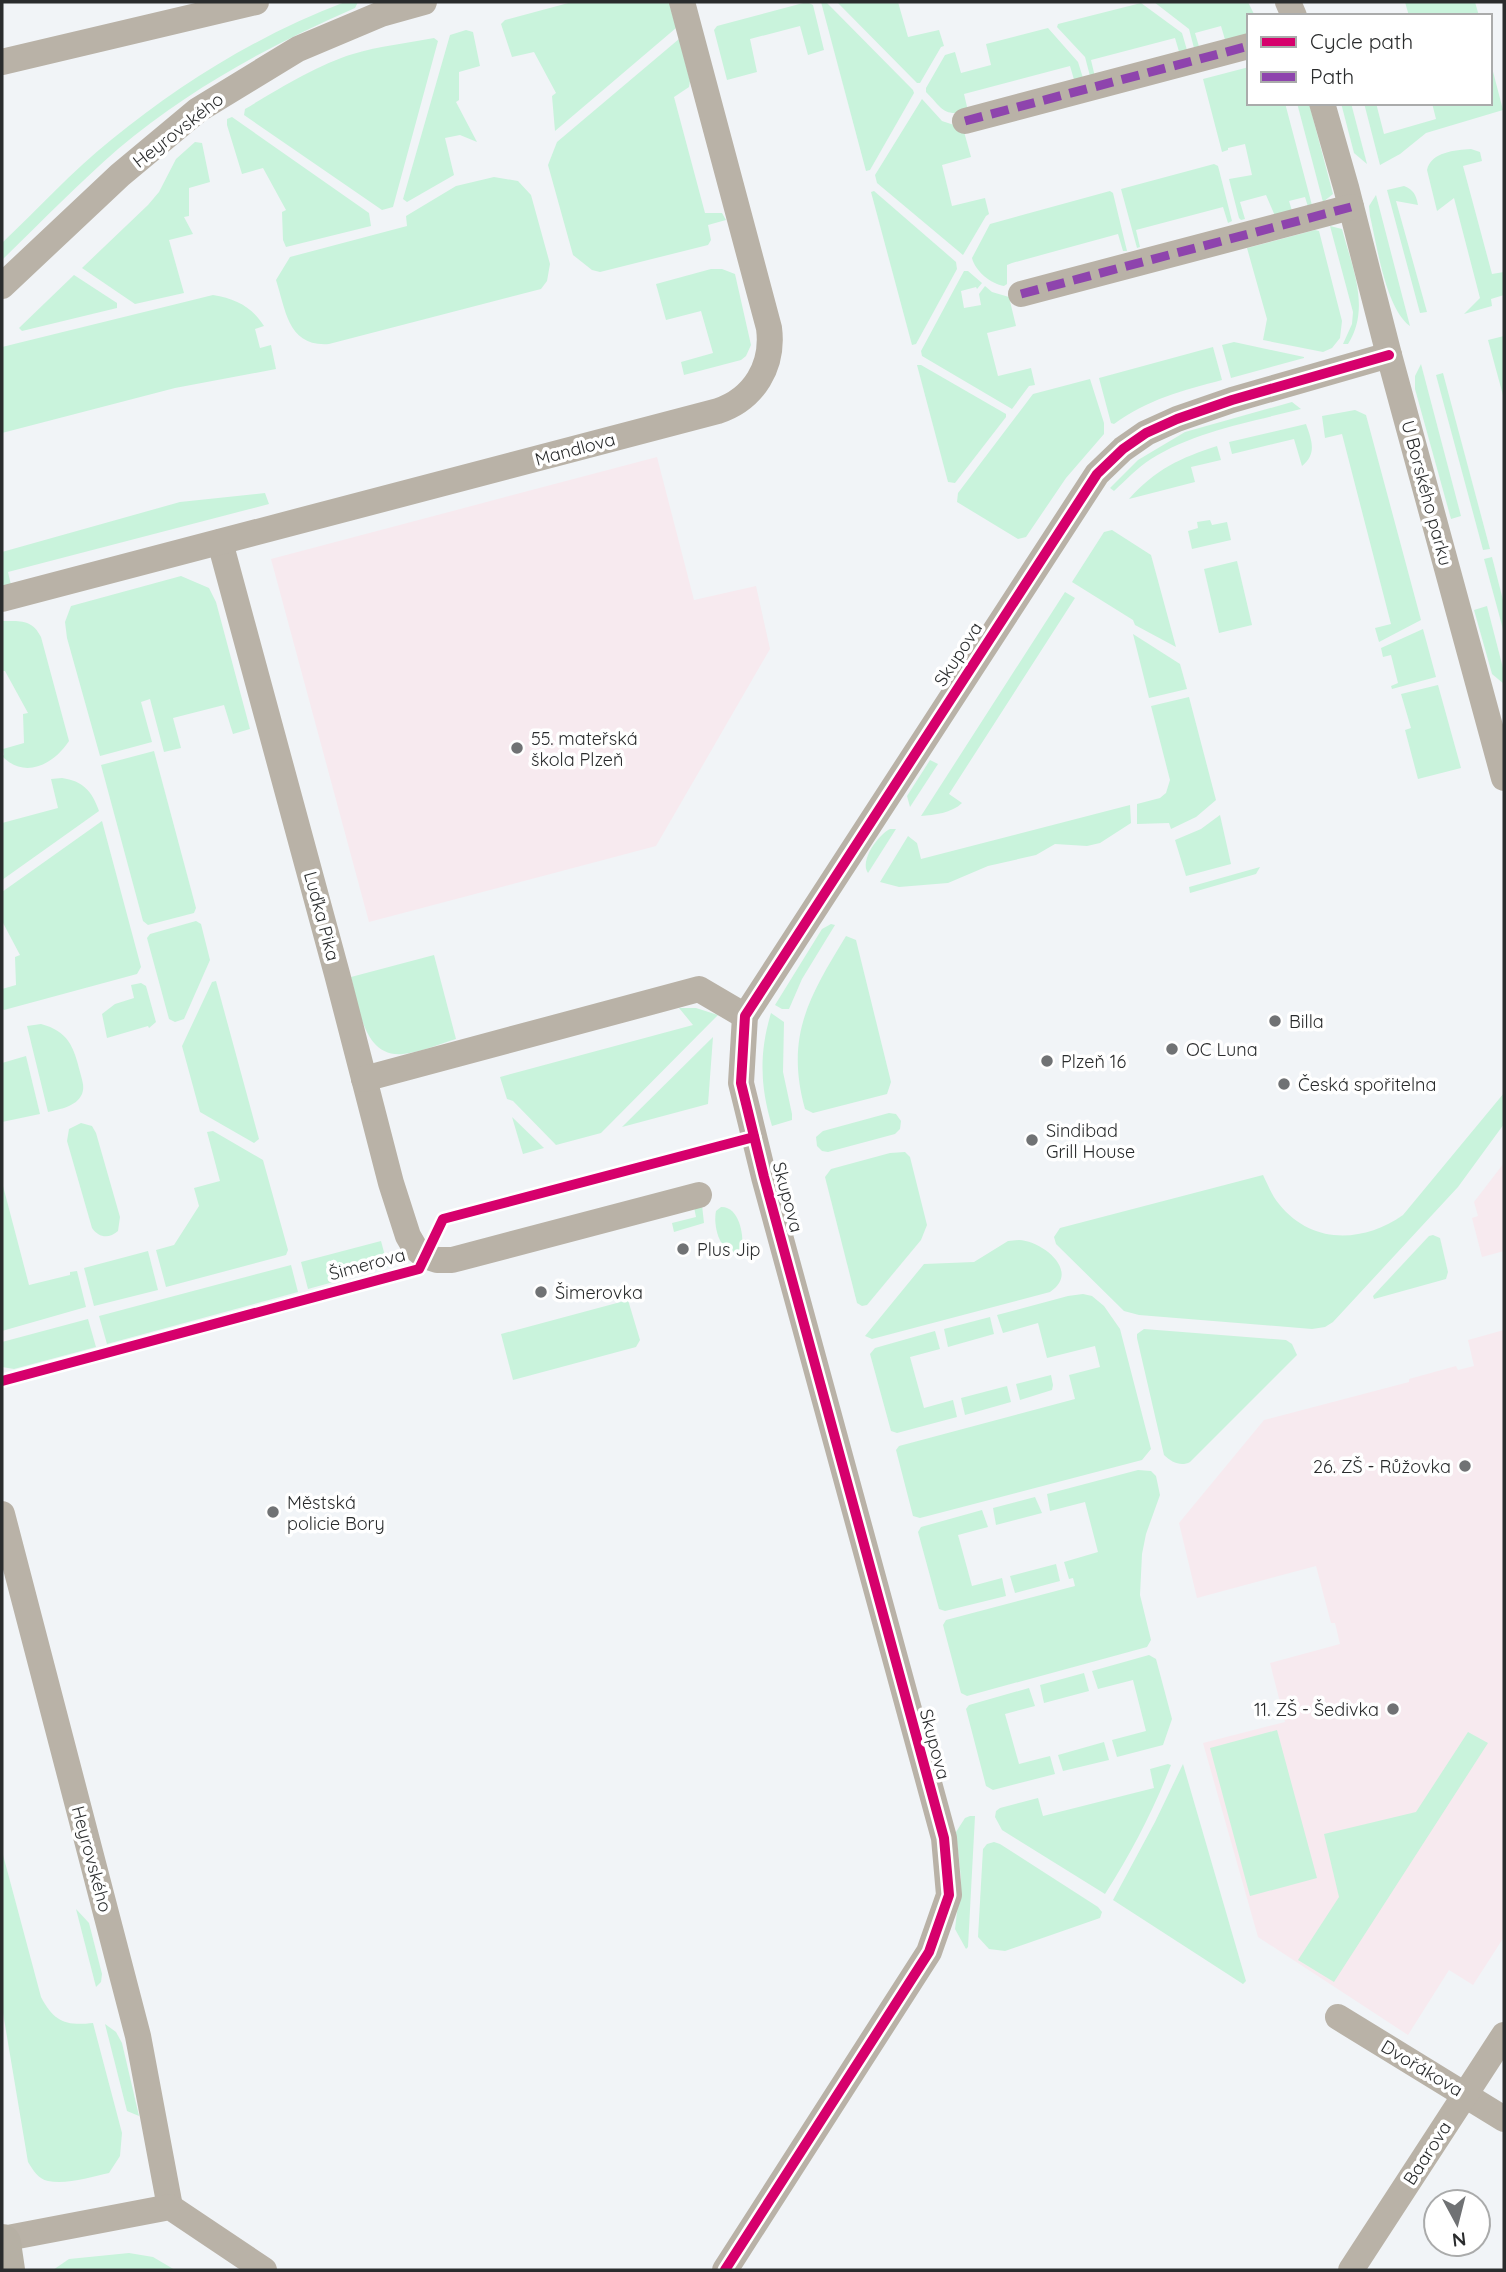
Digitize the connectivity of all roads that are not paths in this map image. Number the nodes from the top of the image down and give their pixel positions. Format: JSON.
{"nodes":[{"id":1,"x":256,"y":2,"type":"edge"},
{"id":2,"x":424,"y":2,"type":"edge"},
{"id":3,"x":682,"y":2,"type":"edge"},
{"id":4,"x":379,"y":8,"type":"edge"},
{"id":5,"x":1247,"y":48,"type":"edge"},
{"id":6,"x":2,"y":62,"type":"edge"},
{"id":7,"x":1323,"y":105,"type":"edge"},
{"id":8,"x":965,"y":121,"type":"dead end"},
{"id":9,"x":1352,"y":206,"type":"junction"},
{"id":10,"x":2,"y":286,"type":"edge"},
{"id":11,"x":1021,"y":294,"type":"dead end"},
{"id":12,"x":1389,"y":355,"type":"junction"},
{"id":13,"x":220,"y":542,"type":"junction"},
{"id":14,"x":2,"y":599,"type":"edge"},
{"id":15,"x":1504,"y":778,"type":"edge"},
{"id":16,"x":745,"y":1016,"type":"junction"},
{"id":17,"x":365,"y":1079,"type":"junction"},
{"id":18,"x":699,"y":1195,"type":"dead end"},
{"id":19,"x":2,"y":1514,"type":"edge"},
{"id":20,"x":1338,"y":2017,"type":"dead end"},
{"id":21,"x":1504,"y":2035,"type":"edge"},
{"id":22,"x":1465,"y":2094,"type":"junction"},
{"id":23,"x":1504,"y":2119,"type":"edge"},
{"id":24,"x":170,"y":2207,"type":"junction"},
{"id":25,"x":2,"y":2241,"type":"edge"},
{"id":26,"x":6,"y":2270,"type":"edge"},
{"id":27,"x":264,"y":2270,"type":"edge"},
{"id":28,"x":725,"y":2270,"type":"edge"},
{"id":29,"x":1351,"y":2270,"type":"edge"}],
"edges":[{"from":1,"to":6,"type":"street"},
{"from":2,"to":4,"type":"street","name":"Heyrovského"},
{"from":3,"to":13,"type":"street","name":"Mandlova"},
{"from":4,"to":10,"type":"street","name":"Heyrovského"},
{"from":5,"to":8,"type":"street"},
{"from":7,"to":9,"type":"street","name":"U Borského parku"},
{"from":9,"to":11,"type":"street"},
{"from":9,"to":12,"type":"street","name":"U Borského parku"},
{"from":12,"to":15,"type":"street","name":"U Borského parku"},
{"from":12,"to":16,"type":"street","name":"Skupova"},
{"from":13,"to":14,"type":"street","name":"Mandlova"},
{"from":13,"to":17,"type":"street","name":"Luďka Pika"},
{"from":16,"to":17,"type":"street"},
{"from":16,"to":28,"type":"street","name":"Skupova"},
{"from":17,"to":18,"type":"street","name":"Luďka Pika"},
{"from":19,"to":24,"type":"street","name":"Heyrovského"},
{"from":20,"to":22,"type":"street","name":"Dvořákova"},
{"from":21,"to":22,"type":"street","name":"Baarova"},
{"from":22,"to":23,"type":"street","name":"Dvořákova"},
{"from":22,"to":29,"type":"street","name":"Baarova"},
{"from":24,"to":25,"type":"street"},
{"from":24,"to":27,"type":"street"},
{"from":25,"to":26,"type":"street"}]}
